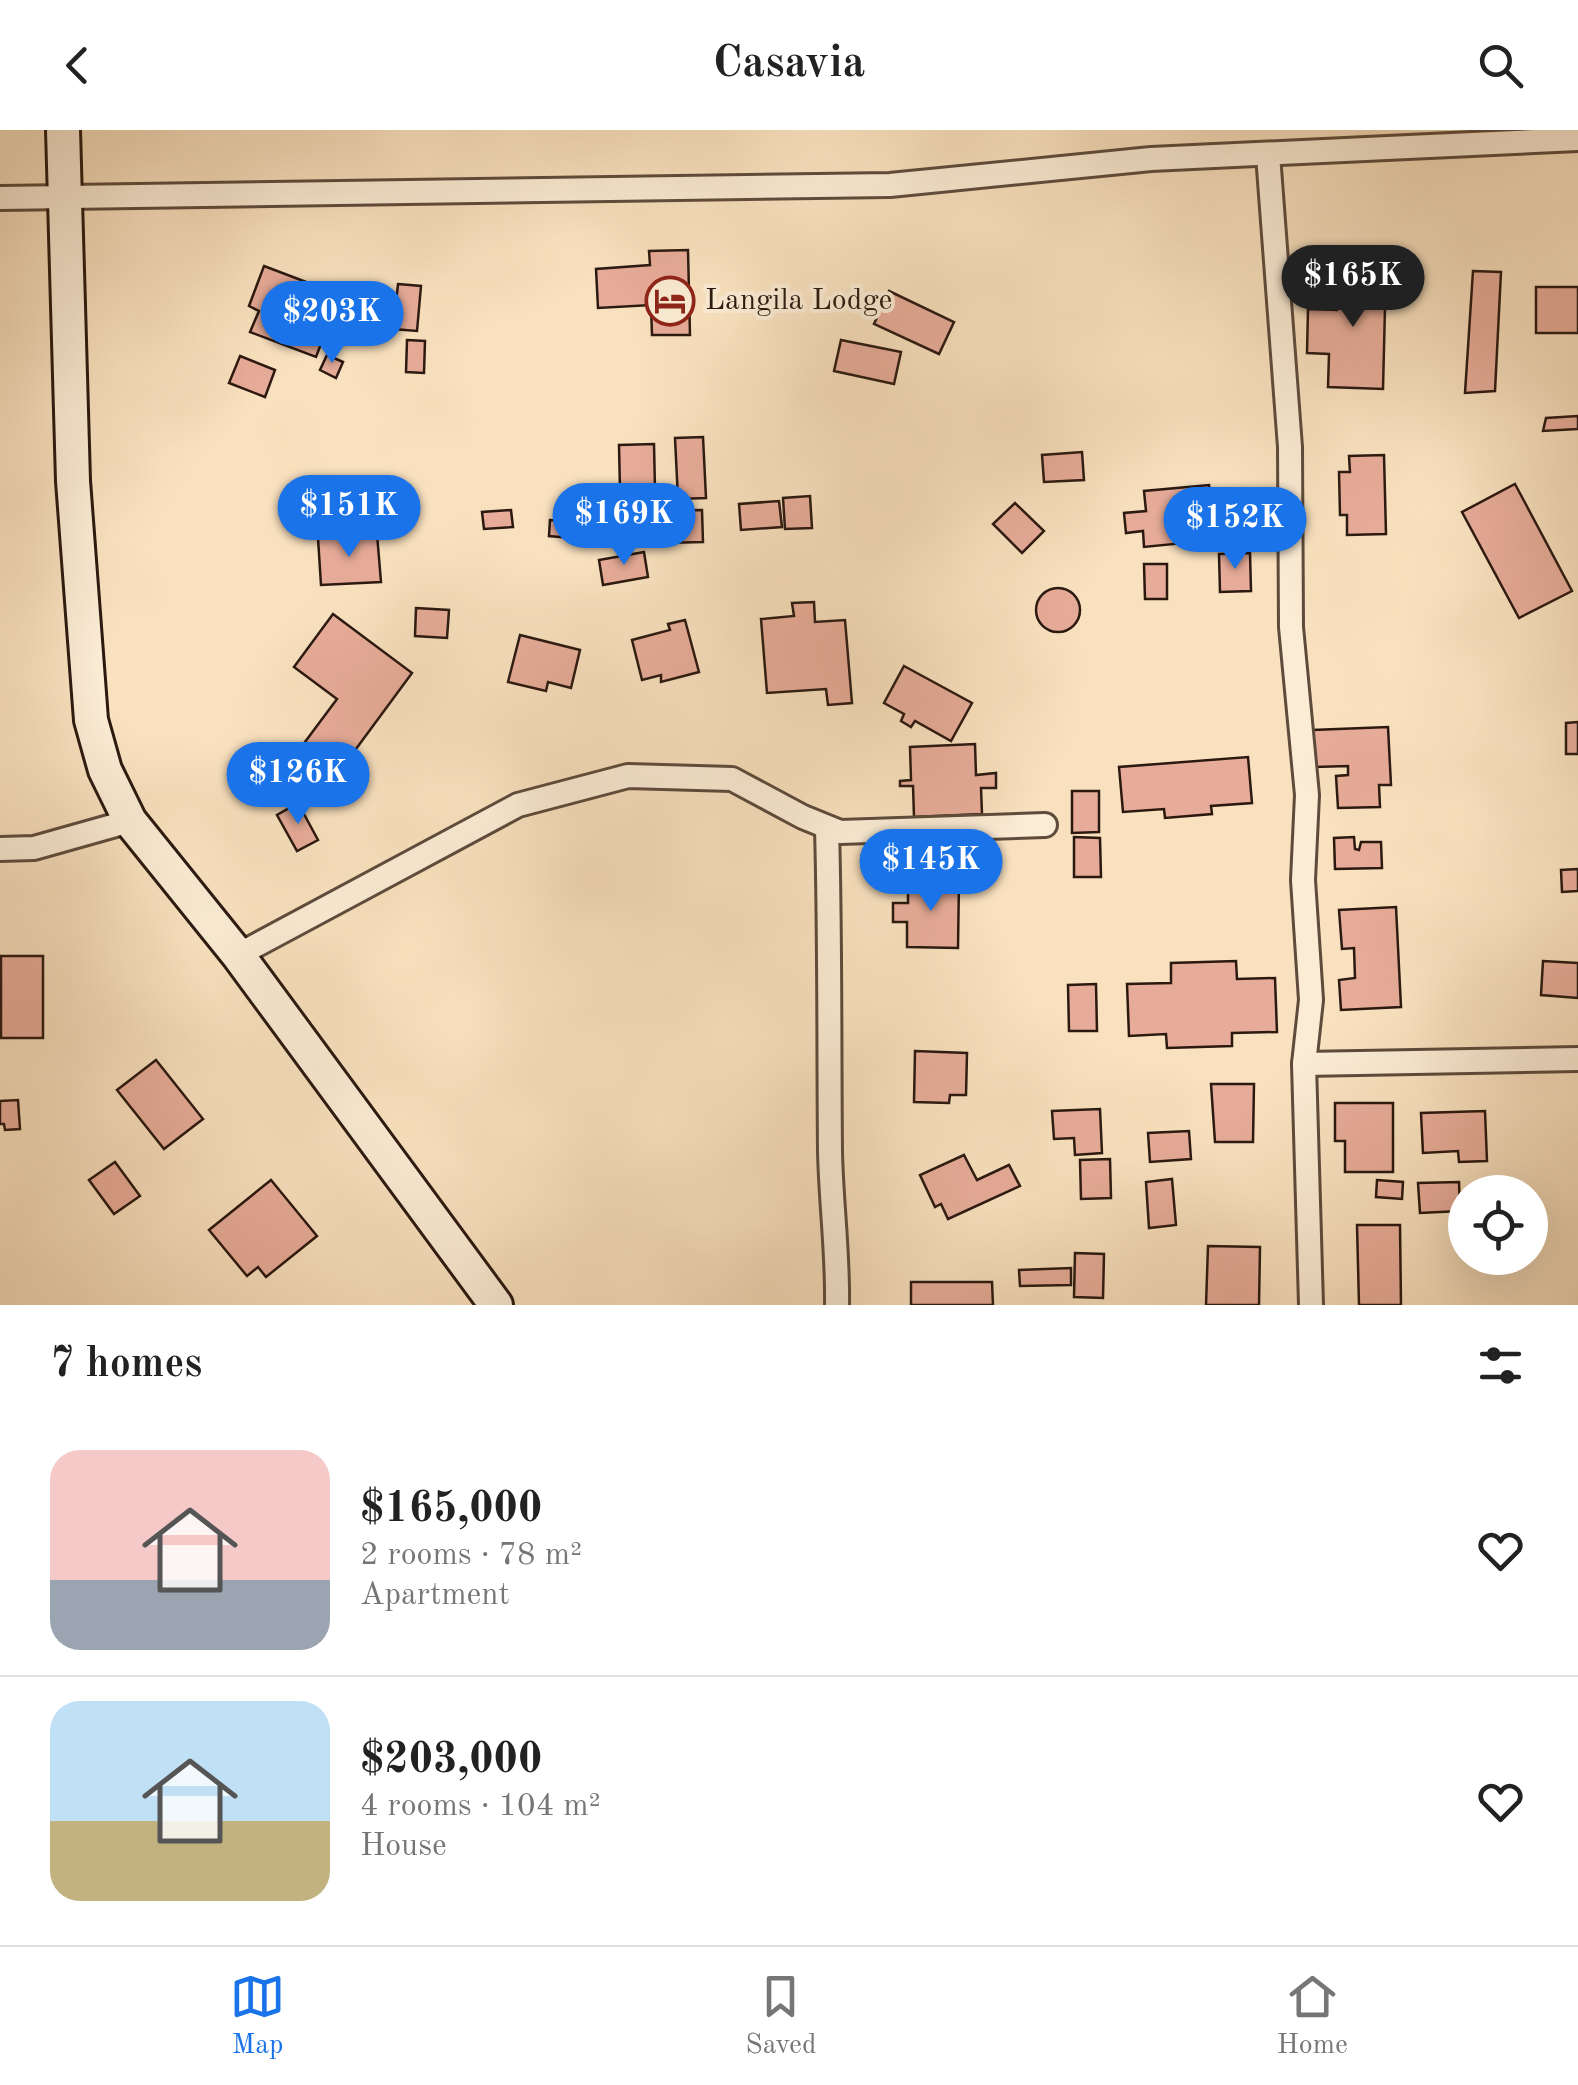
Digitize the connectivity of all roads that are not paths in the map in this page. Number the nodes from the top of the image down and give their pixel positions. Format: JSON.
{"nodes":[{"id":1,"x":63,"y":130,"type":"edge"},
{"id":2,"x":1578,"y":139,"type":"edge"},
{"id":3,"x":1268,"y":156,"type":"junction"},
{"id":4,"x":65,"y":196,"type":"junction"},
{"id":5,"x":0,"y":198,"type":"edge"},
{"id":6,"x":130,"y":822,"type":"junction"},
{"id":7,"x":1046,"y":825,"type":"dead end"},
{"id":8,"x":828,"y":828,"type":"junction"},
{"id":9,"x":0,"y":850,"type":"edge"},
{"id":10,"x":238,"y":955,"type":"junction"},
{"id":11,"x":1578,"y":1059,"type":"edge"},
{"id":12,"x":1304,"y":1064,"type":"junction"},
{"id":13,"x":496,"y":1305,"type":"edge"},
{"id":14,"x":837,"y":1305,"type":"edge"},
{"id":15,"x":1312,"y":1305,"type":"edge"}],
"edges":[{"from":1,"to":4,"type":"street"},
{"from":2,"to":3,"type":"street"},
{"from":3,"to":4,"type":"street"},
{"from":3,"to":12,"type":"street"},
{"from":4,"to":5,"type":"street"},
{"from":4,"to":6,"type":"street"},
{"from":6,"to":9,"type":"street"},
{"from":6,"to":10,"type":"street"},
{"from":7,"to":8,"type":"street"},
{"from":8,"to":10,"type":"street"},
{"from":8,"to":14,"type":"street"},
{"from":10,"to":13,"type":"street"},
{"from":11,"to":12,"type":"street"},
{"from":12,"to":15,"type":"street"}]}
